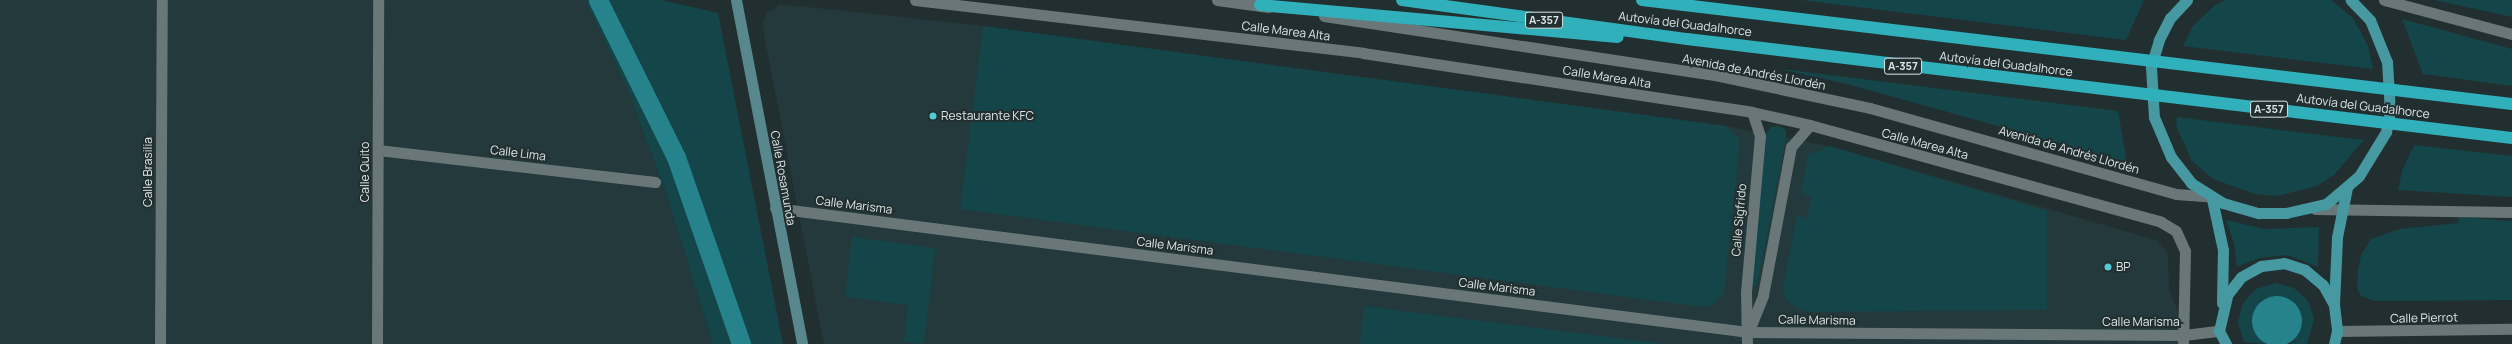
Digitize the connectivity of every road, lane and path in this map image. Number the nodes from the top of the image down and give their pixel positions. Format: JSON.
{"nodes":[{"id":1,"x":162,"y":0,"type":"edge"},
{"id":2,"x":378,"y":0,"type":"edge"},
{"id":3,"x":731,"y":0,"type":"edge"},
{"id":4,"x":736,"y":0,"type":"edge"},
{"id":5,"x":915,"y":0,"type":"edge"},
{"id":6,"x":1217,"y":0,"type":"edge"},
{"id":7,"x":1402,"y":0,"type":"edge"},
{"id":8,"x":1642,"y":0,"type":"edge"},
{"id":9,"x":1698,"y":0,"type":"edge"},
{"id":10,"x":2188,"y":0,"type":"edge"},
{"id":11,"x":2351,"y":0,"type":"edge"},
{"id":12,"x":2384,"y":0,"type":"edge"},
{"id":13,"x":1260,"y":5,"type":"junction"},
{"id":14,"x":740,"y":15,"type":"junction"},
{"id":15,"x":1788,"y":17,"type":"junction"},
{"id":16,"x":2512,"y":34,"type":"edge"},
{"id":17,"x":1687,"y":39,"type":"junction"},
{"id":18,"x":2512,"y":104,"type":"edge"},
{"id":19,"x":1752,"y":112,"type":"junction"},
{"id":20,"x":1810,"y":125,"type":"junction"},
{"id":21,"x":2512,"y":138,"type":"edge"},
{"id":22,"x":378,"y":150,"type":"junction"},
{"id":23,"x":655,"y":182,"type":"dead end"},
{"id":24,"x":2347,"y":188,"type":"junction"},
{"id":25,"x":2210,"y":197,"type":"junction"},
{"id":26,"x":775,"y":208,"type":"junction"},
{"id":27,"x":2341,"y":208,"type":"junction"},
{"id":28,"x":2308,"y":210,"type":"junction"},
{"id":29,"x":2512,"y":212,"type":"edge"},
{"id":30,"x":2334,"y":305,"type":"junction"},
{"id":31,"x":2222,"y":308,"type":"junction"},
{"id":32,"x":2512,"y":329,"type":"edge"},
{"id":33,"x":2219,"y":331,"type":"junction"},
{"id":34,"x":2337,"y":331,"type":"junction"},
{"id":35,"x":1749,"y":332,"type":"junction"},
{"id":36,"x":2183,"y":340,"type":"edge"},
{"id":37,"x":160,"y":344,"type":"edge"},
{"id":38,"x":377,"y":344,"type":"edge"},
{"id":39,"x":802,"y":344,"type":"edge"},
{"id":40,"x":1747,"y":344,"type":"edge"},
{"id":41,"x":2220,"y":344,"type":"edge"},
{"id":42,"x":2226,"y":344,"type":"edge"},
{"id":43,"x":2334,"y":344,"type":"edge"}],
"edges":[{"from":1,"to":37,"type":"street","name":"Calle Brasilia"},
{"from":2,"to":22,"type":"street","name":"Calle Quito"},
{"from":3,"to":14,"type":"main road","name":"Calle Rosamunda"},
{"from":4,"to":14,"type":"main road","name":"Calle Rosamunda"},
{"from":5,"to":19,"type":"street","name":"Calle Marea Alta"},
{"from":6,"to":13,"type":"street","name":"Avenida de Andrés Llordén"},
{"from":7,"to":17,"type":"highway","name":"Autovía del Guadalhorce","number":"A-357"},
{"from":8,"to":15,"type":"highway","name":"Autovía del Guadalhorce"},
{"from":9,"to":15,"type":"highway"},
{"from":10,"to":25,"type":"main road"},
{"from":11,"to":24,"type":"main road"},
{"from":12,"to":16,"type":"street"},
{"from":13,"to":17,"type":"highway"},
{"from":13,"to":25,"type":"street","name":"Avenida de Andrés Llordén"},
{"from":14,"to":26,"type":"main road","name":"Calle Rosamunda"},
{"from":15,"to":18,"type":"highway","name":"Autovía del Guadalhorce"},
{"from":17,"to":21,"type":"highway","name":"Autovía del Guadalhorce","number":"A-357"},
{"from":19,"to":20,"type":"street","name":"Calle Marea Alta"},
{"from":19,"to":35,"type":"street","name":"Calle Sigfrido"},
{"from":20,"to":35,"type":"street","name":"Calle Sigfrido"},
{"from":20,"to":36,"type":"street","name":"Calle Marea Alta"},
{"from":22,"to":23,"type":"street","name":"Calle Lima"},
{"from":22,"to":38,"type":"street","name":"Calle Quito"},
{"from":24,"to":27,"type":"main road"},
{"from":24,"to":28,"type":"main road"},
{"from":25,"to":28,"type":"main road"},
{"from":25,"to":31,"type":"main road"},
{"from":26,"to":35,"type":"street","name":"Calle Marisma"},
{"from":26,"to":39,"type":"main road","name":"Calle Rosamunda"},
{"from":27,"to":28,"type":"street"},
{"from":27,"to":29,"type":"street"},
{"from":27,"to":30,"type":"main road"},
{"from":30,"to":31,"type":"main road"},
{"from":30,"to":34,"type":"main road"},
{"from":31,"to":33,"type":"main road"},
{"from":32,"to":34,"type":"street","name":"Calle Pierrot"},
{"from":33,"to":36,"type":"street","name":"Calle Marisma"},
{"from":33,"to":41,"type":"main road"},
{"from":33,"to":42,"type":"main road"},
{"from":34,"to":43,"type":"main road"},
{"from":35,"to":36,"type":"street","name":"Calle Marisma"},
{"from":35,"to":40,"type":"street","name":"Calle Sigfrido"}]}
